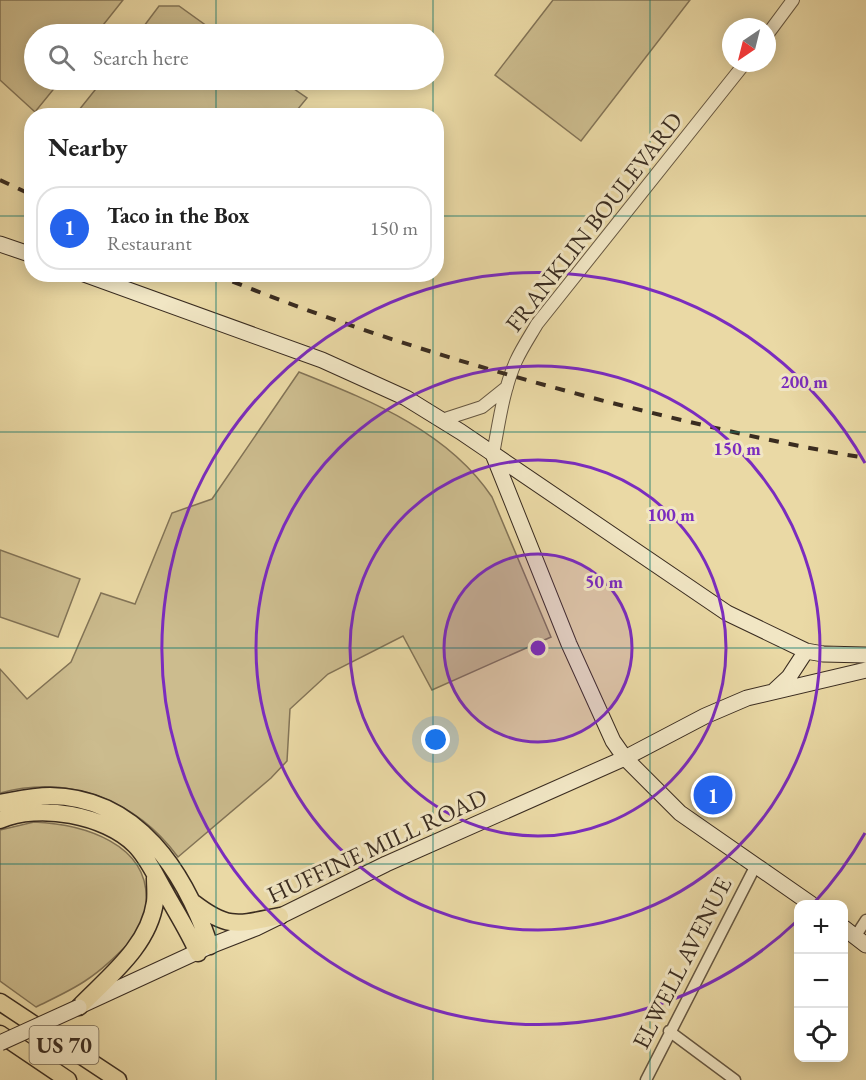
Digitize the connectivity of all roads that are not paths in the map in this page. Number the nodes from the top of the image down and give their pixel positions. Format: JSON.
{"nodes":[{"id":1,"x":794,"y":0,"type":"edge"},
{"id":2,"x":776,"y":23,"type":"edge"},
{"id":3,"x":738,"y":72,"type":"edge"},
{"id":4,"x":0,"y":244,"type":"edge"},
{"id":5,"x":24,"y":252,"type":"edge"},
{"id":6,"x":106,"y":282,"type":"edge"},
{"id":7,"x":507,"y":387,"type":"junction"},
{"id":8,"x":442,"y":420,"type":"junction"},
{"id":9,"x":493,"y":454,"type":"junction"},
{"id":10,"x":806,"y":651,"type":"junction"},
{"id":11,"x":823,"y":654,"type":"junction"},
{"id":12,"x":866,"y":656,"type":"edge"},
{"id":13,"x":866,"y":670,"type":"edge"},
{"id":14,"x":801,"y":684,"type":"junction"},
{"id":15,"x":773,"y":691,"type":"junction"},
{"id":16,"x":625,"y":758,"type":"junction"},
{"id":17,"x":0,"y":803,"type":"edge"},
{"id":18,"x":0,"y":820,"type":"edge"},
{"id":19,"x":756,"y":865,"type":"junction"},
{"id":20,"x":154,"y":874,"type":"junction"},
{"id":21,"x":805,"y":900,"type":"edge"},
{"id":22,"x":193,"y":903,"type":"junction"},
{"id":23,"x":280,"y":916,"type":"junction"},
{"id":24,"x":866,"y":920,"type":"edge"},
{"id":25,"x":855,"y":937,"type":"edge"},
{"id":26,"x":204,"y":950,"type":"junction"},
{"id":27,"x":4,"y":1003,"type":"edge"},
{"id":28,"x":79,"y":1007,"type":"junction"},
{"id":29,"x":669,"y":1032,"type":"junction"},
{"id":30,"x":0,"y":1034,"type":"edge"},
{"id":31,"x":0,"y":1043,"type":"edge"},
{"id":32,"x":68,"y":1080,"type":"edge"},
{"id":33,"x":118,"y":1080,"type":"edge"},
{"id":34,"x":646,"y":1080,"type":"edge"},
{"id":35,"x":735,"y":1080,"type":"edge"}],
"edges":[{"from":1,"to":2,"type":"street"},
{"from":3,"to":7,"type":"street","name":"FRANKLIN BOULEVARD"},
{"from":4,"to":5,"type":"main road"},
{"from":6,"to":8,"type":"main road"},
{"from":7,"to":8,"type":"street"},
{"from":7,"to":9,"type":"street","name":"FRANKLIN BOULEVARD"},
{"from":8,"to":9,"type":"main road"},
{"from":9,"to":10,"type":"main road"},
{"from":9,"to":16,"type":"main road"},
{"from":10,"to":11,"type":"main road"},
{"from":10,"to":15,"type":"main road","name":"HUFFINE MILL ROAD"},
{"from":11,"to":12,"type":"main road"},
{"from":11,"to":14,"type":"main road"},
{"from":13,"to":14,"type":"main road","name":"HUFFINE MILL ROAD"},
{"from":14,"to":15,"type":"main road","name":"HUFFINE MILL ROAD"},
{"from":15,"to":16,"type":"main road","name":"HUFFINE MILL ROAD"},
{"from":16,"to":19,"type":"main road"},
{"from":16,"to":23,"type":"main road","name":"HUFFINE MILL ROAD"},
{"from":17,"to":22,"type":"highway"},
{"from":18,"to":20,"type":"highway"},
{"from":19,"to":21,"type":"main road"},
{"from":19,"to":29,"type":"street","name":"ELWELL AVENUE"},
{"from":20,"to":26,"type":"highway"},
{"from":20,"to":28,"type":"highway"},
{"from":22,"to":23,"type":"highway"},
{"from":22,"to":26,"type":"highway"},
{"from":23,"to":26,"type":"main road","name":"HUFFINE MILL ROAD"},
{"from":24,"to":25,"type":"street"},
{"from":26,"to":28,"type":"main road","name":"HUFFINE MILL ROAD"},
{"from":27,"to":33,"type":"highway","number":"US 70"},
{"from":28,"to":31,"type":"main road","name":"HUFFINE MILL ROAD","bridge":true},
{"from":29,"to":34,"type":"street","name":"ELWELL AVENUE"},
{"from":29,"to":35,"type":"street"},
{"from":30,"to":32,"type":"highway","number":"US 70"}]}
